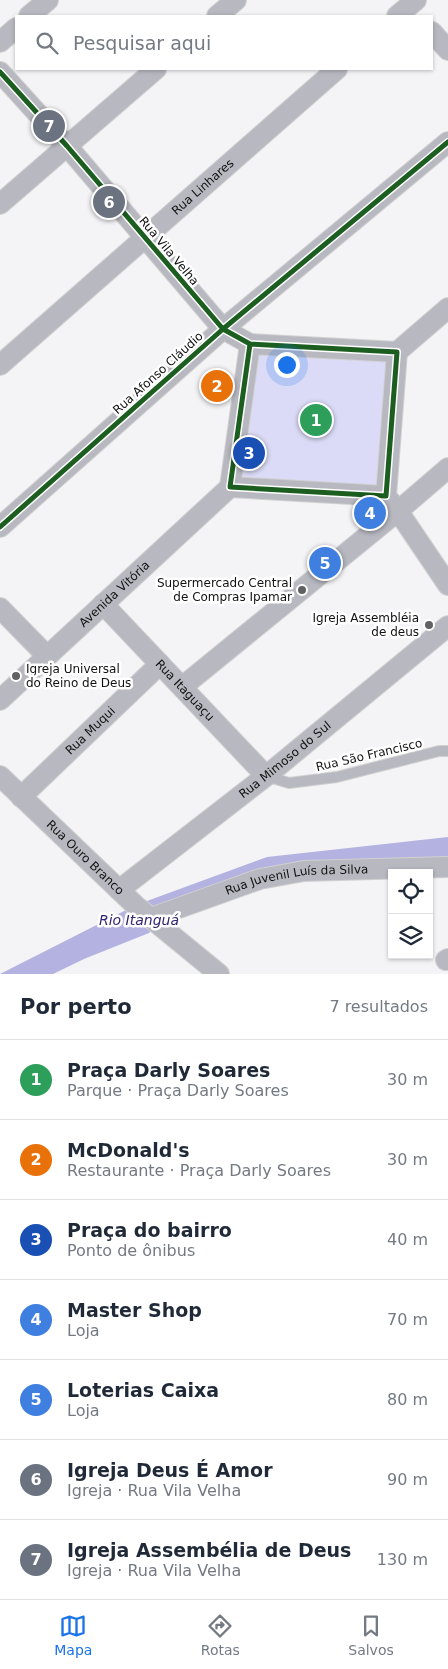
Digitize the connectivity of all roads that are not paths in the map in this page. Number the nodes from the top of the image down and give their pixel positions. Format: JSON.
{"nodes":[{"id":1,"x":48,"y":0,"type":"edge"},
{"id":2,"x":236,"y":0,"type":"edge"},
{"id":3,"x":30,"y":15,"type":"edge"},
{"id":4,"x":219,"y":15,"type":"edge"},
{"id":5,"x":15,"y":29,"type":"edge"},
{"id":6,"x":433,"y":33,"type":"edge"},
{"id":7,"x":0,"y":42,"type":"edge"},
{"id":8,"x":448,"y":50,"type":"edge"},
{"id":9,"x":155,"y":70,"type":"edge"},
{"id":10,"x":337,"y":70,"type":"edge"},
{"id":11,"x":0,"y":72,"type":"edge"},
{"id":12,"x":448,"y":142,"type":"edge"},
{"id":13,"x":66,"y":146,"type":"junction"},
{"id":14,"x":0,"y":204,"type":"edge"},
{"id":15,"x":145,"y":238,"type":"junction"},
{"id":16,"x":448,"y":308,"type":"edge"},
{"id":17,"x":223,"y":329,"type":"junction"},
{"id":18,"x":250,"y":344,"type":"junction"},
{"id":19,"x":397,"y":352,"type":"junction"},
{"id":20,"x":0,"y":365,"type":"edge"},
{"id":21,"x":448,"y":468,"type":"edge"},
{"id":22,"x":230,"y":487,"type":"junction"},
{"id":23,"x":392,"y":503,"type":"junction"},
{"id":24,"x":0,"y":527,"type":"edge"},
{"id":25,"x":448,"y":585,"type":"edge"},
{"id":26,"x":103,"y":604,"type":"junction"},
{"id":27,"x":0,"y":608,"type":"edge"},
{"id":28,"x":448,"y":626,"type":"edge"},
{"id":29,"x":46,"y":656,"type":"junction"},
{"id":30,"x":160,"y":664,"type":"junction"},
{"id":31,"x":182,"y":687,"type":"junction"},
{"id":32,"x":0,"y":700,"type":"edge"},
{"id":33,"x":448,"y":751,"type":"edge"},
{"id":34,"x":0,"y":776,"type":"edge"},
{"id":35,"x":266,"y":776,"type":"junction"},
{"id":36,"x":21,"y":797,"type":"junction"},
{"id":37,"x":448,"y":867,"type":"edge"},
{"id":38,"x":119,"y":890,"type":"junction"},
{"id":39,"x":152,"y":918,"type":"junction"},
{"id":40,"x":220,"y":974,"type":"edge"}],
"edges":[{"from":1,"to":3,"type":"street"},
{"from":2,"to":4,"type":"street"},
{"from":5,"to":7,"type":"street"},
{"from":6,"to":8,"type":"street"},
{"from":9,"to":13,"type":"street"},
{"from":10,"to":15,"type":"street","name":"Rua Linhares"},
{"from":11,"to":13,"type":"street","name":"Rua Vila Velha"},
{"from":12,"to":17,"type":"street","name":"Rua Afonso Cláudio"},
{"from":13,"to":14,"type":"street"},
{"from":13,"to":15,"type":"street","name":"Rua Vila Velha"},
{"from":15,"to":17,"type":"street","name":"Rua Vila Velha"},
{"from":15,"to":20,"type":"street","name":"Rua Linhares"},
{"from":16,"to":19,"type":"street"},
{"from":17,"to":18,"type":"street","name":"Rua Vila Velha"},
{"from":17,"to":24,"type":"street","name":"Rua Afonso Cláudio"},
{"from":18,"to":19,"type":"street"},
{"from":18,"to":22,"type":"street"},
{"from":19,"to":23,"type":"street"},
{"from":21,"to":23,"type":"street"},
{"from":22,"to":23,"type":"street"},
{"from":22,"to":26,"type":"street","name":"Avenida Vitória"},
{"from":23,"to":25,"type":"street"},
{"from":23,"to":31,"type":"street"},
{"from":26,"to":29,"type":"street","name":"Avenida Vitória"},
{"from":26,"to":30,"type":"street","name":"Rua Itaguaçu"},
{"from":27,"to":29,"type":"street"},
{"from":28,"to":35,"type":"street","name":"Rua Mimoso do Sul"},
{"from":29,"to":32,"type":"street","name":"Avenida Vitória"},
{"from":30,"to":31,"type":"street","name":"Rua Itaguaçu"},
{"from":30,"to":36,"type":"street","name":"Rua Muqui"},
{"from":31,"to":35,"type":"street","name":"Rua Itaguaçu"},
{"from":33,"to":35,"type":"lane","name":"Rua São Francisco"},
{"from":34,"to":36,"type":"street","name":"Rua Ouro Branco"},
{"from":35,"to":38,"type":"street","name":"Rua Mimoso do Sul"},
{"from":36,"to":38,"type":"street","name":"Rua Ouro Branco"},
{"from":37,"to":39,"type":"street","name":"Rua Juvenil Luís da Silva"},
{"from":38,"to":39,"type":"street","name":"Rua Ouro Branco"},
{"from":39,"to":40,"type":"street","name":"Rua Ouro Branco"}]}
